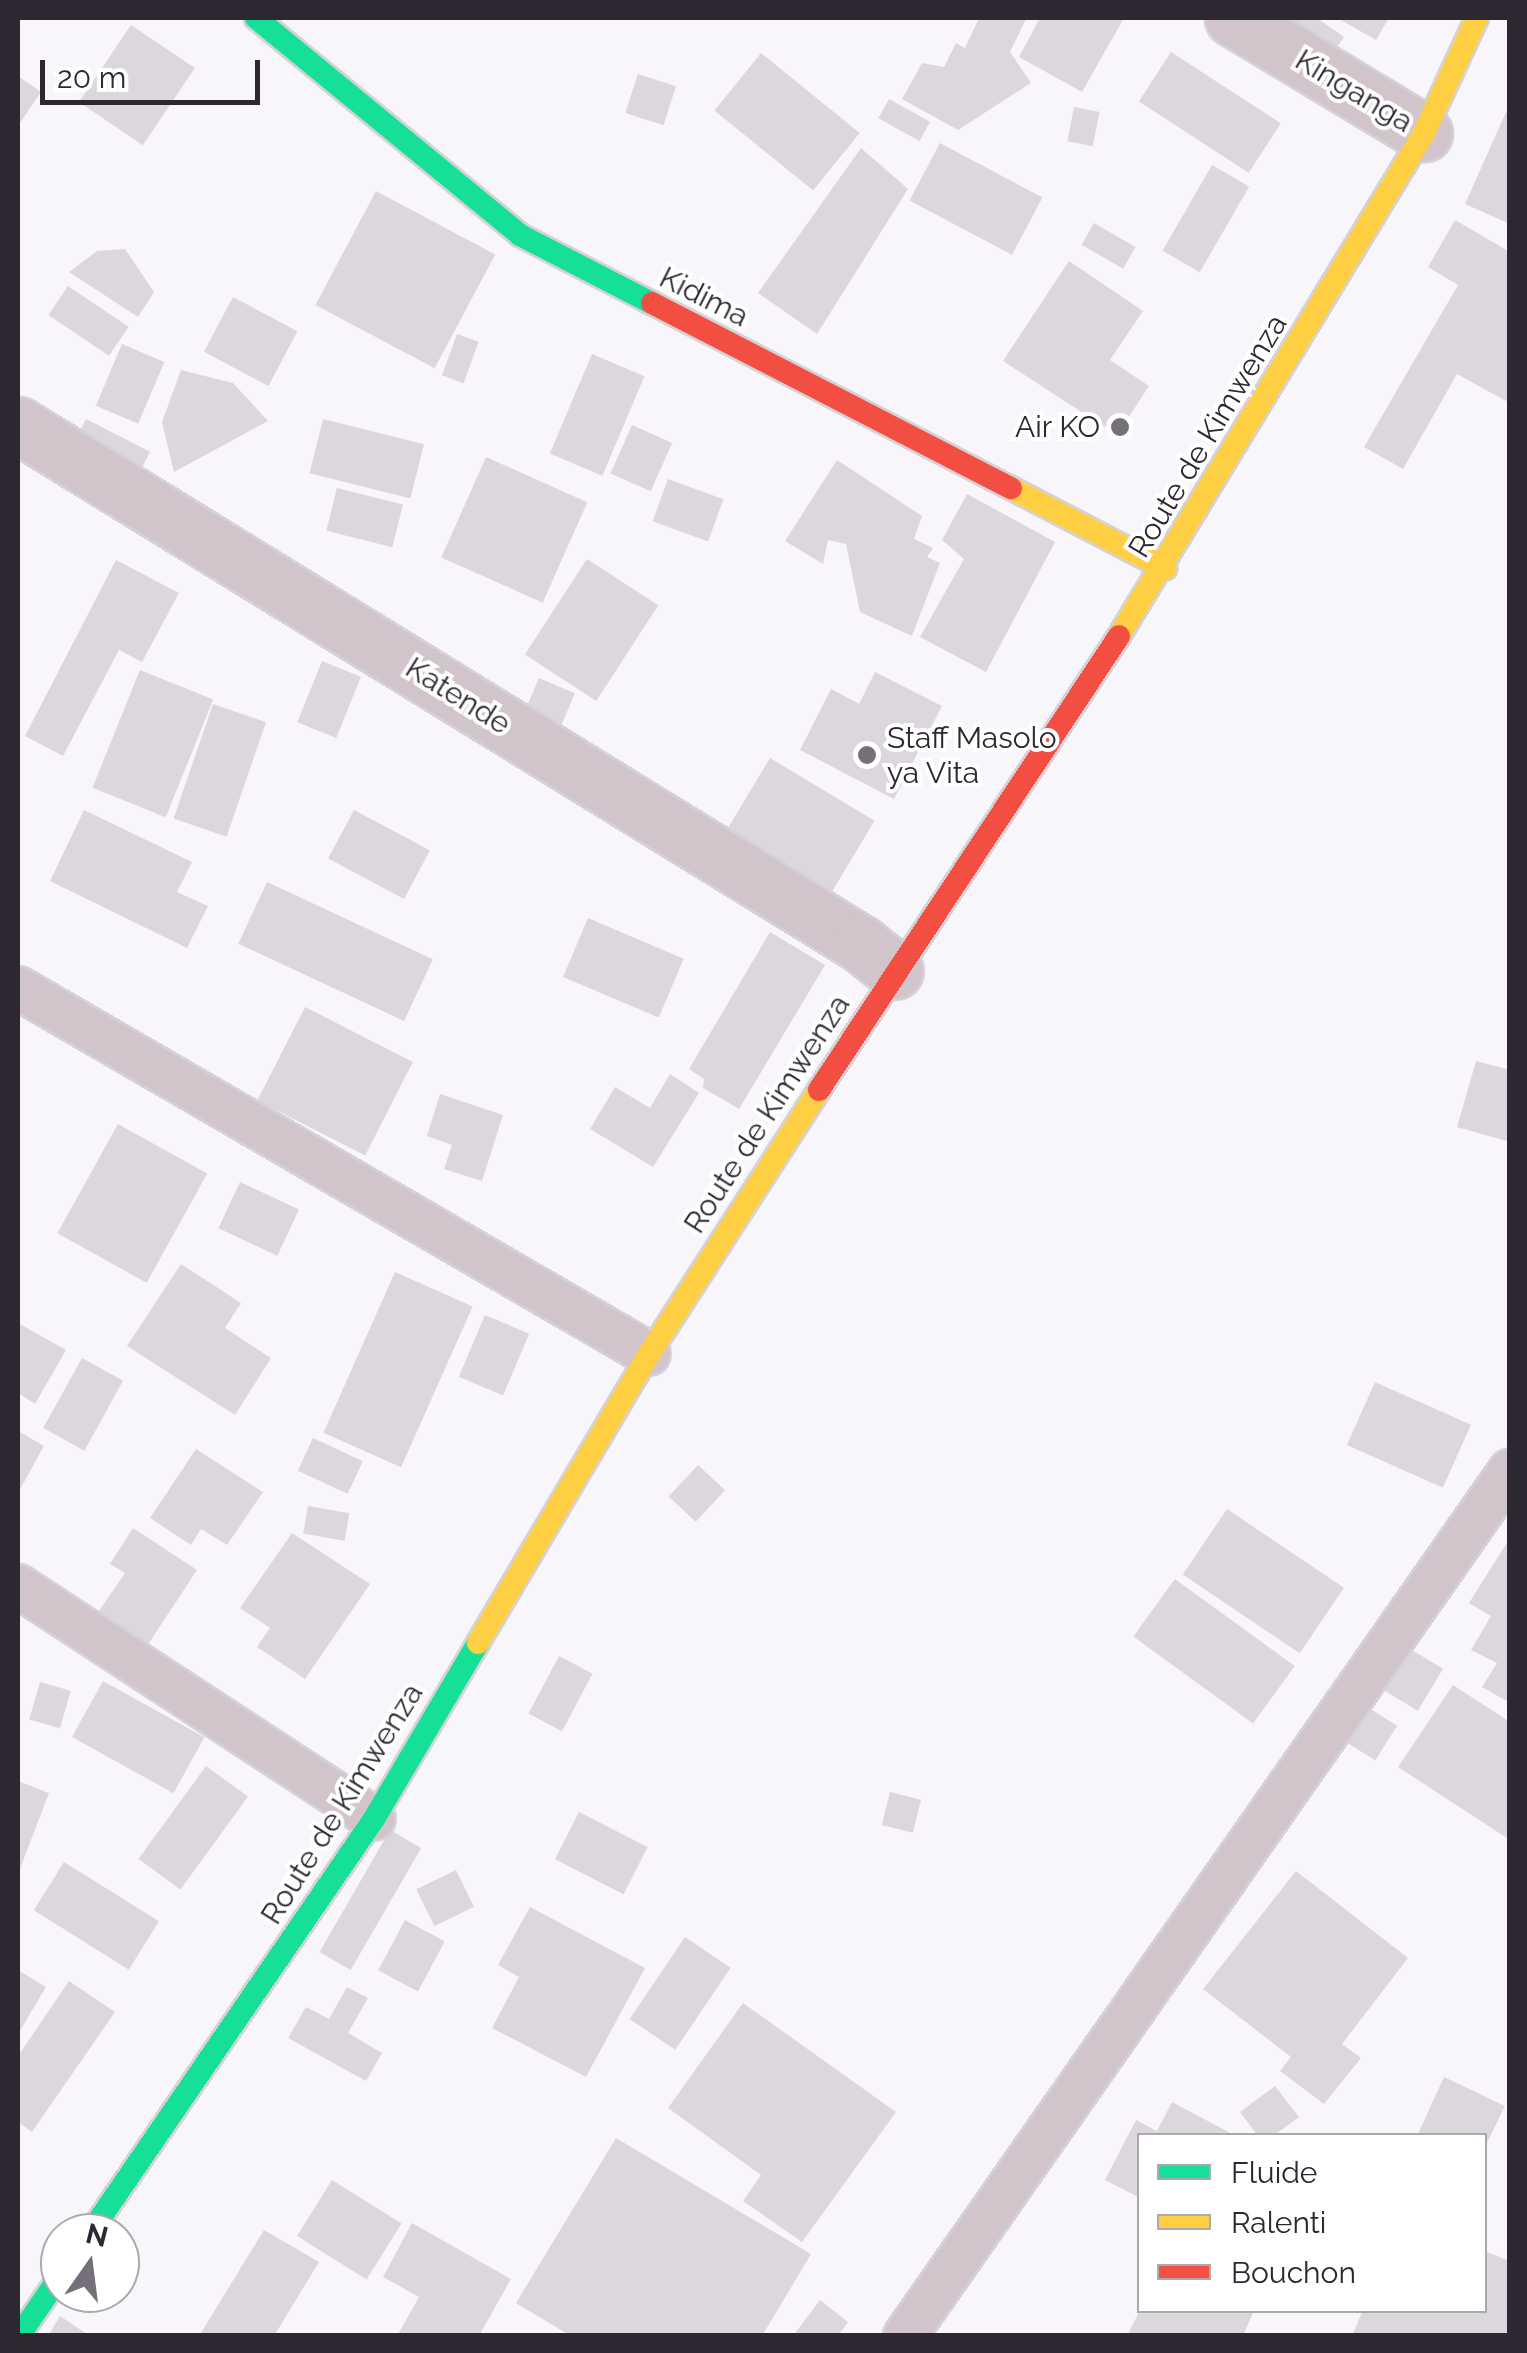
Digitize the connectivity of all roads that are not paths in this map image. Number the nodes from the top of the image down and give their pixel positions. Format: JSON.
{"nodes":[{"id":1,"x":256,"y":18,"type":"edge"},
{"id":2,"x":1233,"y":18,"type":"edge"},
{"id":3,"x":1477,"y":18,"type":"edge"},
{"id":4,"x":1424,"y":133,"type":"junction"},
{"id":5,"x":18,"y":425,"type":"edge"},
{"id":6,"x":1165,"y":568,"type":"junction"},
{"id":7,"x":895,"y":971,"type":"junction"},
{"id":8,"x":18,"y":988,"type":"edge"},
{"id":9,"x":649,"y":1354,"type":"junction"},
{"id":10,"x":1510,"y":1470,"type":"edge"},
{"id":11,"x":22,"y":1594,"type":"edge"},
{"id":12,"x":374,"y":1819,"type":"junction"},
{"id":13,"x":104,"y":2213,"type":"edge"},
{"id":14,"x":40,"y":2305,"type":"edge"},
{"id":15,"x":19,"y":2336,"type":"edge"},
{"id":16,"x":905,"y":2336,"type":"edge"}],
"edges":[{"from":1,"to":6,"type":"street","name":"Kidima"},
{"from":2,"to":4,"type":"street","name":"Kinganga"},
{"from":3,"to":4,"type":"street","name":"Route de Kimwenza"},
{"from":4,"to":6,"type":"street","name":"Route de Kimwenza"},
{"from":5,"to":7,"type":"street","name":"Katende"},
{"from":6,"to":7,"type":"street","name":"Route de Kimwenza"},
{"from":7,"to":9,"type":"street","name":"Route de Kimwenza"},
{"from":8,"to":9,"type":"lane"},
{"from":9,"to":12,"type":"street","name":"Route de Kimwenza"},
{"from":10,"to":16,"type":"lane"},
{"from":11,"to":12,"type":"lane"},
{"from":12,"to":13,"type":"street","name":"Route de Kimwenza"},
{"from":14,"to":15,"type":"street"}]}
